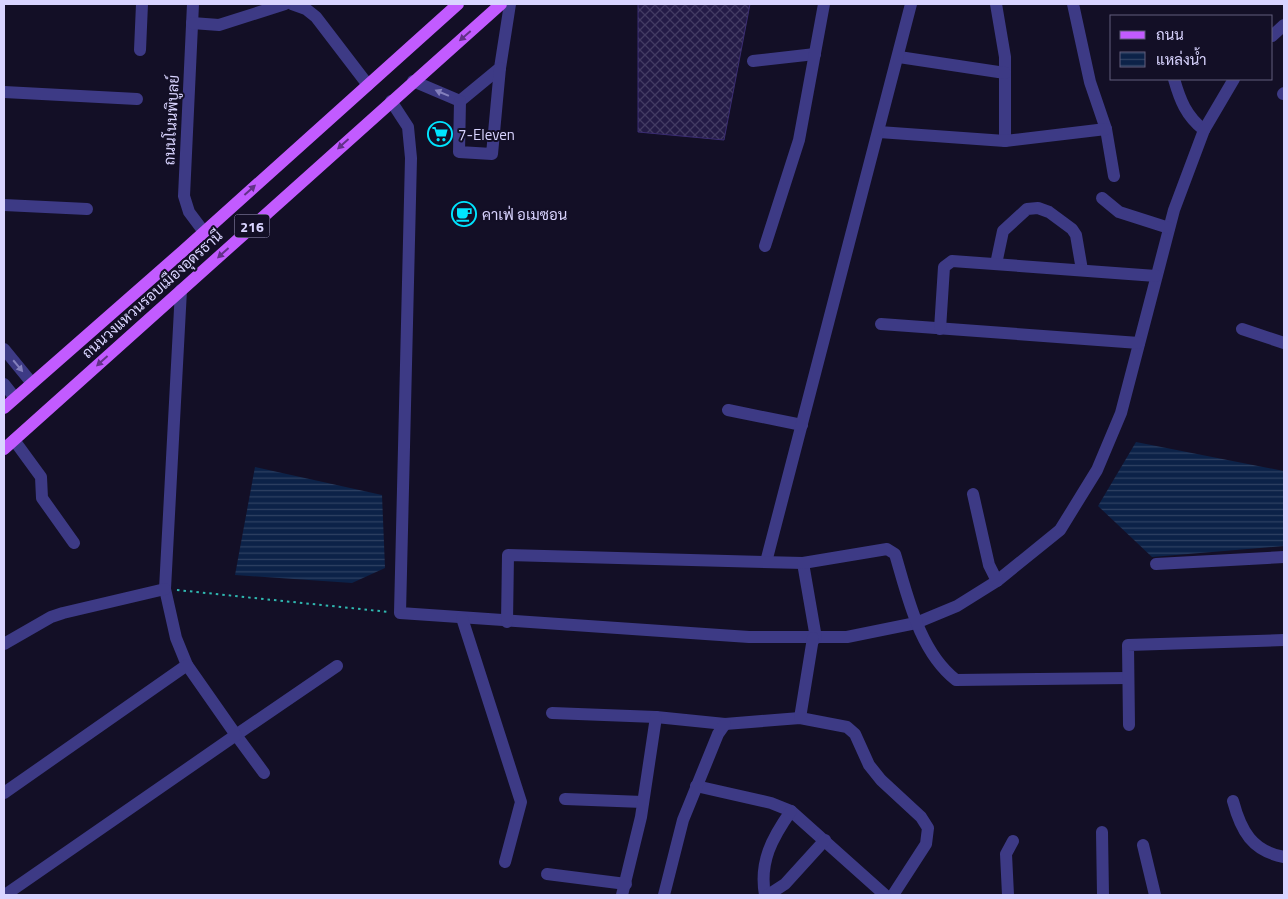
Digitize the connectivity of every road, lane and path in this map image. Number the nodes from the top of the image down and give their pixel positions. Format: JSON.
{"nodes":[{"id":1,"x":142,"y":4,"type":"edge"},
{"id":2,"x":193,"y":4,"type":"edge"},
{"id":3,"x":284,"y":4,"type":"edge"},
{"id":4,"x":292,"y":4,"type":"edge"},
{"id":5,"x":458,"y":4,"type":"edge"},
{"id":6,"x":501,"y":4,"type":"edge"},
{"id":7,"x":510,"y":4,"type":"edge"},
{"id":8,"x":824,"y":4,"type":"edge"},
{"id":9,"x":911,"y":4,"type":"edge"},
{"id":10,"x":996,"y":4,"type":"edge"},
{"id":11,"x":1073,"y":4,"type":"edge"},
{"id":12,"x":192,"y":23,"type":"junction"},
{"id":13,"x":1284,"y":25,"type":"edge"},
{"id":14,"x":1273,"y":35,"type":"edge"},
{"id":15,"x":140,"y":50,"type":"dead end"},
{"id":16,"x":815,"y":54,"type":"junction"},
{"id":17,"x":899,"y":57,"type":"junction"},
{"id":18,"x":753,"y":61,"type":"dead end"},
{"id":19,"x":500,"y":68,"type":"junction"},
{"id":20,"x":1005,"y":73,"type":"junction"},
{"id":21,"x":1174,"y":80,"type":"edge"},
{"id":22,"x":413,"y":81,"type":"junction"},
{"id":23,"x":1228,"y":81,"type":"edge"},
{"id":24,"x":368,"y":85,"type":"junction"},
{"id":25,"x":4,"y":92,"type":"edge"},
{"id":26,"x":137,"y":99,"type":"dead end"},
{"id":27,"x":391,"y":101,"type":"junction"},
{"id":28,"x":460,"y":101,"type":"junction"},
{"id":29,"x":1106,"y":129,"type":"junction"},
{"id":30,"x":1204,"y":130,"type":"junction"},
{"id":31,"x":880,"y":132,"type":"junction"},
{"id":32,"x":1005,"y":141,"type":"junction"},
{"id":33,"x":1114,"y":176,"type":"dead end"},
{"id":34,"x":1102,"y":198,"type":"dead end"},
{"id":35,"x":4,"y":205,"type":"edge"},
{"id":36,"x":87,"y":209,"type":"dead end"},
{"id":37,"x":1169,"y":228,"type":"junction"},
{"id":38,"x":204,"y":232,"type":"junction"},
{"id":39,"x":765,"y":246,"type":"dead end"},
{"id":40,"x":996,"y":264,"type":"junction"},
{"id":41,"x":1082,"y":270,"type":"junction"},
{"id":42,"x":1156,"y":276,"type":"junction"},
{"id":43,"x":181,"y":290,"type":"junction"},
{"id":44,"x":880,"y":324,"type":"dead end"},
{"id":45,"x":940,"y":328,"type":"junction"},
{"id":46,"x":1242,"y":329,"type":"dead end"},
{"id":47,"x":1139,"y":343,"type":"junction"},
{"id":48,"x":1284,"y":343,"type":"edge"},
{"id":49,"x":4,"y":349,"type":"edge"},
{"id":50,"x":31,"y":382,"type":"junction"},
{"id":51,"x":4,"y":384,"type":"edge"},
{"id":52,"x":14,"y":398,"type":"junction"},
{"id":53,"x":4,"y":408,"type":"edge"},
{"id":54,"x":728,"y":410,"type":"dead end"},
{"id":55,"x":802,"y":425,"type":"junction"},
{"id":56,"x":14,"y":440,"type":"junction"},
{"id":57,"x":4,"y":449,"type":"edge"},
{"id":58,"x":973,"y":494,"type":"dead end"},
{"id":59,"x":74,"y":542,"type":"dead end"},
{"id":60,"x":1284,"y":557,"type":"edge"},
{"id":61,"x":766,"y":562,"type":"junction"},
{"id":62,"x":803,"y":564,"type":"junction"},
{"id":63,"x":1156,"y":564,"type":"dead end"},
{"id":64,"x":997,"y":581,"type":"junction"},
{"id":65,"x":165,"y":588,"type":"junction"},
{"id":66,"x":400,"y":614,"type":"junction"},
{"id":67,"x":463,"y":622,"type":"junction"},
{"id":68,"x":508,"y":622,"type":"junction"},
{"id":69,"x":916,"y":623,"type":"junction"},
{"id":70,"x":814,"y":638,"type":"junction"},
{"id":71,"x":1284,"y":640,"type":"edge"},
{"id":72,"x":4,"y":644,"type":"edge"},
{"id":73,"x":187,"y":665,"type":"junction"},
{"id":74,"x":337,"y":666,"type":"dead end"},
{"id":75,"x":1128,"y":678,"type":"junction"},
{"id":76,"x":552,"y":713,"type":"dead end"},
{"id":77,"x":656,"y":717,"type":"junction"},
{"id":78,"x":800,"y":718,"type":"junction"},
{"id":79,"x":725,"y":724,"type":"junction"},
{"id":80,"x":1129,"y":725,"type":"dead end"},
{"id":81,"x":236,"y":735,"type":"junction"},
{"id":82,"x":264,"y":773,"type":"dead end"},
{"id":83,"x":696,"y":786,"type":"junction"},
{"id":84,"x":4,"y":793,"type":"edge"},
{"id":85,"x":565,"y":799,"type":"dead end"},
{"id":86,"x":1233,"y":801,"type":"dead end"},
{"id":87,"x":643,"y":802,"type":"junction"},
{"id":88,"x":791,"y":811,"type":"junction"},
{"id":89,"x":1102,"y":832,"type":"dead end"},
{"id":90,"x":825,"y":840,"type":"junction"},
{"id":91,"x":1013,"y":841,"type":"dead end"},
{"id":92,"x":1143,"y":845,"type":"dead end"},
{"id":93,"x":1284,"y":857,"type":"edge"},
{"id":94,"x":505,"y":862,"type":"dead end"},
{"id":95,"x":547,"y":874,"type":"dead end"},
{"id":96,"x":624,"y":890,"type":"edge"},
{"id":97,"x":5,"y":895,"type":"edge"},
{"id":98,"x":664,"y":895,"type":"edge"},
{"id":99,"x":766,"y":895,"type":"edge"},
{"id":100,"x":884,"y":895,"type":"edge"},
{"id":101,"x":893,"y":895,"type":"edge"},
{"id":102,"x":1008,"y":895,"type":"edge"},
{"id":103,"x":1103,"y":895,"type":"edge"},
{"id":104,"x":1155,"y":895,"type":"edge"}],
"edges":[{"from":1,"to":15,"type":"street"},
{"from":2,"to":12,"type":"street","name":"ถนนโนนพิบูลย์"},
{"from":3,"to":12,"type":"street"},
{"from":4,"to":24,"type":"street"},
{"from":5,"to":24,"type":"main road","name":"ถนนวงแหวนรอบเมืองอุดรธานี","number":"216"},
{"from":6,"to":22,"type":"main road","name":"ถนนวงแหวนรอบเมืองอุดรธานี","number":"216","one_way":true},
{"from":7,"to":19,"type":"street"},
{"from":8,"to":16,"type":"street"},
{"from":9,"to":17,"type":"street"},
{"from":10,"to":20,"type":"street"},
{"from":11,"to":29,"type":"street"},
{"from":12,"to":38,"type":"street","name":"ถนนโนนพิบูลย์"},
{"from":13,"to":14,"type":"street"},
{"from":16,"to":18,"type":"street"},
{"from":16,"to":39,"type":"street"},
{"from":17,"to":20,"type":"street"},
{"from":17,"to":31,"type":"street"},
{"from":19,"to":28,"type":"street"},
{"from":19,"to":28,"type":"street"},
{"from":20,"to":32,"type":"street"},
{"from":21,"to":30,"type":"street"},
{"from":22,"to":27,"type":"main road","name":"ถนนวงแหวนรอบเมืองอุดรธานี","number":"216"},
{"from":28,"to":22,"type":"street","one_way":true},
{"from":23,"to":30,"type":"street"},
{"from":38,"to":24,"type":"main road","name":"ถนนวงแหวนรอบเมืองอุดรธานี","number":"216","one_way":true},
{"from":25,"to":26,"type":"street"},
{"from":27,"to":43,"type":"main road","name":"ถนนวงแหวนรอบเมืองอุดรธานี","number":"216","one_way":true},
{"from":27,"to":66,"type":"street"},
{"from":29,"to":32,"type":"street"},
{"from":29,"to":33,"type":"street"},
{"from":30,"to":37,"type":"street"},
{"from":31,"to":32,"type":"street"},
{"from":31,"to":55,"type":"street"},
{"from":34,"to":37,"type":"street"},
{"from":35,"to":36,"type":"street"},
{"from":37,"to":42,"type":"street"},
{"from":38,"to":50,"type":"main road","name":"ถนนวงแหวนรอบเมืองอุดรธานี","number":"216"},
{"from":40,"to":41,"type":"street"},
{"from":40,"to":41,"type":"street"},
{"from":40,"to":45,"type":"street"},
{"from":41,"to":42,"type":"street"},
{"from":42,"to":47,"type":"street"},
{"from":43,"to":56,"type":"main road","name":"ถนนวงแหวนรอบเมืองอุดรธานี","number":"216","one_way":true},
{"from":43,"to":65,"type":"street"},
{"from":44,"to":45,"type":"street"},
{"from":45,"to":47,"type":"street"},
{"from":46,"to":48,"type":"street"},
{"from":47,"to":64,"type":"street"},
{"from":49,"to":50,"type":"street","one_way":true},
{"from":50,"to":52,"type":"main road","name":"ถนนวงแหวนรอบเมืองอุดรธานี","number":"216"},
{"from":51,"to":52,"type":"street"},
{"from":52,"to":53,"type":"main road","name":"ถนนวงแหวนรอบเมืองอุดรธานี","number":"216"},
{"from":54,"to":55,"type":"street"},
{"from":55,"to":61,"type":"street"},
{"from":56,"to":57,"type":"main road","name":"ถนนวงแหวนรอบเมืองอุดรธานี","number":"216"},
{"from":56,"to":59,"type":"street"},
{"from":58,"to":64,"type":"street"},
{"from":60,"to":63,"type":"street"},
{"from":61,"to":62,"type":"street"},
{"from":61,"to":68,"type":"street"},
{"from":62,"to":69,"type":"street"},
{"from":62,"to":70,"type":"street"},
{"from":64,"to":69,"type":"street"},
{"from":65,"to":66,"type":"path"},
{"from":65,"to":72,"type":"street"},
{"from":65,"to":73,"type":"street"},
{"from":66,"to":67,"type":"street"},
{"from":67,"to":68,"type":"street"},
{"from":67,"to":94,"type":"street"},
{"from":68,"to":70,"type":"street"},
{"from":69,"to":70,"type":"street"},
{"from":69,"to":75,"type":"street"},
{"from":70,"to":78,"type":"street"},
{"from":71,"to":75,"type":"street"},
{"from":73,"to":81,"type":"street"},
{"from":73,"to":84,"type":"street"},
{"from":74,"to":81,"type":"street"},
{"from":75,"to":80,"type":"street"},
{"from":76,"to":77,"type":"street"},
{"from":77,"to":79,"type":"street"},
{"from":77,"to":87,"type":"street"},
{"from":78,"to":79,"type":"street"},
{"from":78,"to":101,"type":"street"},
{"from":79,"to":83,"type":"street"},
{"from":81,"to":82,"type":"street"},
{"from":81,"to":97,"type":"street"},
{"from":83,"to":88,"type":"street"},
{"from":83,"to":98,"type":"street"},
{"from":85,"to":87,"type":"street"},
{"from":86,"to":93,"type":"street"},
{"from":87,"to":96,"type":"street"},
{"from":88,"to":90,"type":"street"},
{"from":88,"to":99,"type":"street"},
{"from":89,"to":103,"type":"street"},
{"from":90,"to":99,"type":"street"},
{"from":90,"to":100,"type":"street"},
{"from":91,"to":102,"type":"street"},
{"from":92,"to":104,"type":"street"},
{"from":95,"to":96,"type":"street"}]}
